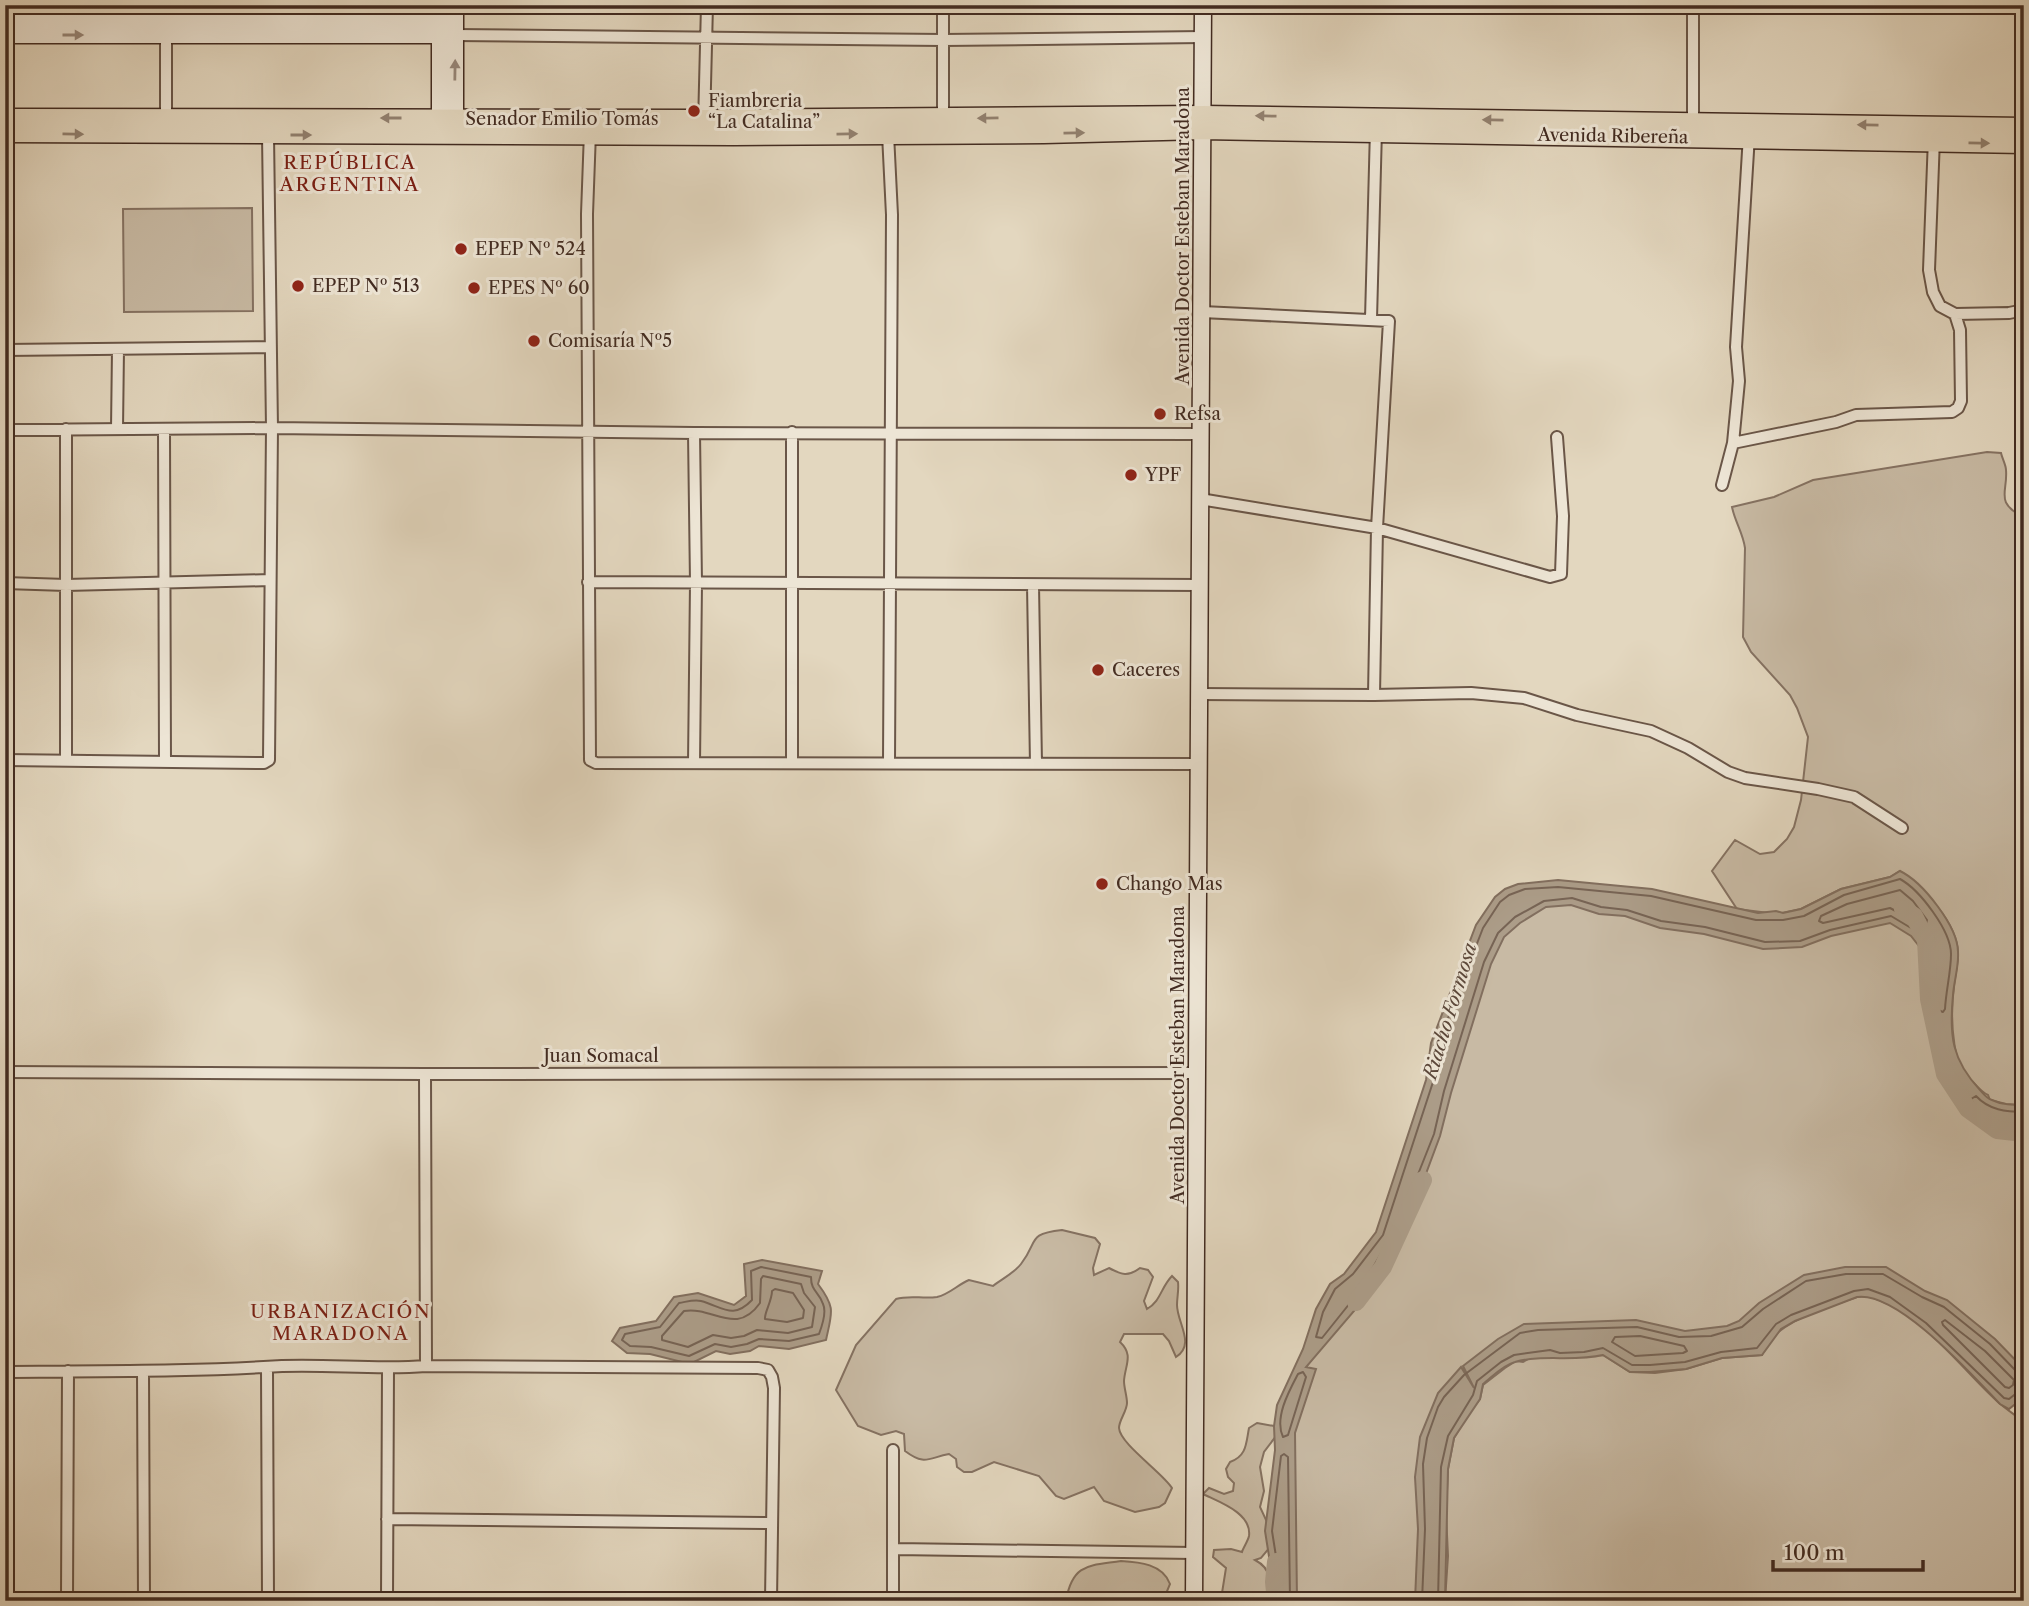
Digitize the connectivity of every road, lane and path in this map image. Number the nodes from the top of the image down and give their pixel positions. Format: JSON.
{"nodes":[{"id":1,"x":707,"y":5,"type":"edge"},
{"id":2,"x":943,"y":5,"type":"edge"},
{"id":3,"x":1203,"y":5,"type":"edge"},
{"id":4,"x":1693,"y":5,"type":"edge"},
{"id":5,"x":448,"y":20,"type":"edge"},
{"id":6,"x":5,"y":21,"type":"edge"},
{"id":7,"x":166,"y":28,"type":"junction"},
{"id":8,"x":5,"y":35,"type":"edge"},
{"id":9,"x":1203,"y":37,"type":"junction"},
{"id":10,"x":707,"y":38,"type":"junction"},
{"id":11,"x":943,"y":40,"type":"junction"},
{"id":12,"x":5,"y":118,"type":"edge"},
{"id":13,"x":1203,"y":123,"type":"junction"},
{"id":14,"x":1376,"y":125,"type":"junction"},
{"id":15,"x":447,"y":126,"type":"junction"},
{"id":16,"x":943,"y":126,"type":"junction"},
{"id":17,"x":166,"y":127,"type":"junction"},
{"id":18,"x":590,"y":127,"type":"junction"},
{"id":19,"x":705,"y":127,"type":"junction"},
{"id":20,"x":2024,"y":127,"type":"edge"},
{"id":21,"x":1694,"y":130,"type":"junction"},
{"id":22,"x":1750,"y":131,"type":"junction"},
{"id":23,"x":5,"y":133,"type":"edge"},
{"id":24,"x":888,"y":134,"type":"junction"},
{"id":25,"x":1935,"y":134,"type":"junction"},
{"id":26,"x":268,"y":135,"type":"junction"},
{"id":27,"x":2024,"y":144,"type":"edge"},
{"id":28,"x":2024,"y":310,"type":"edge"},
{"id":29,"x":1202,"y":312,"type":"junction"},
{"id":30,"x":1955,"y":314,"type":"junction"},
{"id":31,"x":1371,"y":319,"type":"junction"},
{"id":32,"x":270,"y":347,"type":"junction"},
{"id":33,"x":118,"y":349,"type":"junction"},
{"id":34,"x":5,"y":350,"type":"edge"},
{"id":35,"x":272,"y":428,"type":"junction"},
{"id":36,"x":66,"y":429,"type":"junction"},
{"id":37,"x":117,"y":429,"type":"junction"},
{"id":38,"x":164,"y":429,"type":"junction"},
{"id":39,"x":5,"y":430,"type":"edge"},
{"id":40,"x":589,"y":430,"type":"junction"},
{"id":41,"x":792,"y":432,"type":"junction"},
{"id":42,"x":694,"y":433,"type":"junction"},
{"id":43,"x":889,"y":433,"type":"junction"},
{"id":44,"x":1201,"y":434,"type":"junction"},
{"id":45,"x":1557,"y":437,"type":"dead end"},
{"id":46,"x":1733,"y":443,"type":"junction"},
{"id":47,"x":1722,"y":485,"type":"dead end"},
{"id":48,"x":1200,"y":499,"type":"junction"},
{"id":49,"x":1377,"y":528,"type":"junction"},
{"id":50,"x":270,"y":580,"type":"junction"},
{"id":51,"x":588,"y":582,"type":"junction"},
{"id":52,"x":5,"y":583,"type":"edge"},
{"id":53,"x":165,"y":583,"type":"junction"},
{"id":54,"x":696,"y":583,"type":"junction"},
{"id":55,"x":794,"y":583,"type":"junction"},
{"id":56,"x":66,"y":585,"type":"junction"},
{"id":57,"x":889,"y":585,"type":"junction"},
{"id":58,"x":1033,"y":585,"type":"junction"},
{"id":59,"x":1200,"y":585,"type":"junction"},
{"id":60,"x":1200,"y":694,"type":"junction"},
{"id":61,"x":1374,"y":695,"type":"junction"},
{"id":62,"x":5,"y":760,"type":"edge"},
{"id":63,"x":66,"y":761,"type":"junction"},
{"id":64,"x":165,"y":761,"type":"junction"},
{"id":65,"x":792,"y":762,"type":"junction"},
{"id":66,"x":694,"y":763,"type":"junction"},
{"id":67,"x":889,"y":764,"type":"junction"},
{"id":68,"x":1036,"y":764,"type":"junction"},
{"id":69,"x":1199,"y":764,"type":"junction"},
{"id":70,"x":1902,"y":828,"type":"dead end"},
{"id":71,"x":5,"y":1072,"type":"edge"},
{"id":72,"x":1197,"y":1073,"type":"junction"},
{"id":73,"x":425,"y":1074,"type":"junction"},
{"id":74,"x":426,"y":1366,"type":"junction"},
{"id":75,"x":267,"y":1368,"type":"junction"},
{"id":76,"x":388,"y":1369,"type":"junction"},
{"id":77,"x":68,"y":1371,"type":"junction"},
{"id":78,"x":143,"y":1371,"type":"junction"},
{"id":79,"x":5,"y":1372,"type":"edge"},
{"id":80,"x":893,"y":1450,"type":"dead end"},
{"id":81,"x":387,"y":1519,"type":"junction"},
{"id":82,"x":772,"y":1523,"type":"junction"},
{"id":83,"x":895,"y":1549,"type":"junction"},
{"id":84,"x":1194,"y":1553,"type":"junction"},
{"id":85,"x":67,"y":1601,"type":"edge"},
{"id":86,"x":144,"y":1601,"type":"edge"},
{"id":87,"x":268,"y":1601,"type":"edge"},
{"id":88,"x":387,"y":1601,"type":"edge"},
{"id":89,"x":771,"y":1601,"type":"edge"},
{"id":90,"x":893,"y":1601,"type":"edge"},
{"id":91,"x":1195,"y":1601,"type":"edge"}],
"edges":[{"from":1,"to":10,"type":"street"},
{"from":2,"to":11,"type":"street"},
{"from":3,"to":9,"type":"main road","name":"Avenida Doctor Esteban Maradona"},
{"from":4,"to":21,"type":"street"},
{"from":5,"to":7,"type":"main road"},
{"from":5,"to":10,"type":"street"},
{"from":5,"to":15,"type":"main road"},
{"from":6,"to":7,"type":"main road"},
{"from":8,"to":7,"type":"main road","one_way":true},
{"from":7,"to":17,"type":"street"},
{"from":9,"to":11,"type":"street"},
{"from":9,"to":13,"type":"main road","name":"Avenida Doctor Esteban Maradona"},
{"from":10,"to":11,"type":"street"},
{"from":10,"to":19,"type":"street"},
{"from":11,"to":16,"type":"street"},
{"from":12,"to":17,"type":"main road","name":"Senador Emilio Tomás"},
{"from":13,"to":14,"type":"main road","name":"Avenida Ribereña"},
{"from":13,"to":16,"type":"main road","name":"Senador Emilio Tomás"},
{"from":13,"to":29,"type":"main road","name":"Avenida Doctor Esteban Maradona"},
{"from":14,"to":21,"type":"main road","name":"Avenida Ribereña"},
{"from":14,"to":31,"type":"street"},
{"from":15,"to":17,"type":"main road","name":"Senador Emilio Tomás","one_way":true},
{"from":15,"to":18,"type":"main road","name":"Senador Emilio Tomás"},
{"from":26,"to":15,"type":"main road","name":"Senador Emilio Tomás","one_way":true},
{"from":16,"to":19,"type":"main road","name":"Senador Emilio Tomás"},
{"from":16,"to":24,"type":"main road","name":"Senador Emilio Tomás"},
{"from":23,"to":17,"type":"main road","name":"Senador Emilio Tomás","one_way":true},
{"from":17,"to":26,"type":"main road","name":"Senador Emilio Tomás"},
{"from":18,"to":19,"type":"main road","name":"Senador Emilio Tomás"},
{"from":18,"to":40,"type":"street"},
{"from":19,"to":24,"type":"main road","name":"Senador Emilio Tomás","one_way":true},
{"from":20,"to":25,"type":"main road","name":"Avenida Ribereña"},
{"from":21,"to":22,"type":"main road","name":"Avenida Ribereña"},
{"from":22,"to":25,"type":"main road","name":"Avenida Ribereña"},
{"from":22,"to":46,"type":"street"},
{"from":24,"to":43,"type":"street"},
{"from":25,"to":27,"type":"main road","name":"Avenida Ribereña","one_way":true},
{"from":25,"to":30,"type":"street"},
{"from":26,"to":32,"type":"street"},
{"from":28,"to":30,"type":"street"},
{"from":29,"to":31,"type":"street"},
{"from":29,"to":44,"type":"main road","name":"Avenida Doctor Esteban Maradona"},
{"from":30,"to":46,"type":"street"},
{"from":31,"to":49,"type":"street"},
{"from":32,"to":33,"type":"street"},
{"from":32,"to":35,"type":"street"},
{"from":33,"to":34,"type":"street"},
{"from":33,"to":37,"type":"street"},
{"from":35,"to":38,"type":"street"},
{"from":35,"to":40,"type":"street"},
{"from":35,"to":50,"type":"street"},
{"from":36,"to":37,"type":"street"},
{"from":36,"to":39,"type":"street"},
{"from":36,"to":56,"type":"street"},
{"from":37,"to":38,"type":"street"},
{"from":38,"to":53,"type":"street"},
{"from":40,"to":42,"type":"street"},
{"from":40,"to":51,"type":"street"},
{"from":41,"to":42,"type":"street"},
{"from":41,"to":43,"type":"street"},
{"from":41,"to":55,"type":"street"},
{"from":42,"to":54,"type":"street"},
{"from":43,"to":44,"type":"street"},
{"from":43,"to":57,"type":"street"},
{"from":44,"to":48,"type":"main road","name":"Avenida Doctor Esteban Maradona"},
{"from":45,"to":49,"type":"street"},
{"from":46,"to":47,"type":"street"},
{"from":48,"to":49,"type":"street"},
{"from":48,"to":59,"type":"main road","name":"Avenida Doctor Esteban Maradona"},
{"from":49,"to":61,"type":"street"},
{"from":50,"to":53,"type":"street"},
{"from":50,"to":64,"type":"street"},
{"from":51,"to":54,"type":"street"},
{"from":51,"to":66,"type":"street"},
{"from":52,"to":56,"type":"street"},
{"from":53,"to":56,"type":"street"},
{"from":53,"to":64,"type":"street"},
{"from":54,"to":55,"type":"street"},
{"from":54,"to":66,"type":"street"},
{"from":55,"to":57,"type":"street"},
{"from":55,"to":65,"type":"street"},
{"from":56,"to":63,"type":"street"},
{"from":57,"to":58,"type":"street"},
{"from":57,"to":67,"type":"street"},
{"from":58,"to":59,"type":"street"},
{"from":58,"to":68,"type":"street"},
{"from":59,"to":60,"type":"main road","name":"Avenida Doctor Esteban Maradona"},
{"from":60,"to":61,"type":"street"},
{"from":60,"to":69,"type":"main road","name":"Avenida Doctor Esteban Maradona"},
{"from":61,"to":70,"type":"street"},
{"from":62,"to":63,"type":"street"},
{"from":63,"to":64,"type":"street"},
{"from":65,"to":66,"type":"street"},
{"from":65,"to":67,"type":"street"},
{"from":67,"to":68,"type":"street"},
{"from":68,"to":69,"type":"street"},
{"from":69,"to":72,"type":"main road","name":"Avenida Doctor Esteban Maradona"},
{"from":71,"to":73,"type":"street","name":"Juan Somacal"},
{"from":72,"to":73,"type":"street","name":"Juan Somacal"},
{"from":72,"to":84,"type":"main road","name":"Avenida Doctor Esteban Maradona"},
{"from":73,"to":74,"type":"street"},
{"from":74,"to":76,"type":"street"},
{"from":74,"to":82,"type":"street"},
{"from":75,"to":76,"type":"street"},
{"from":75,"to":78,"type":"street"},
{"from":75,"to":87,"type":"street"},
{"from":76,"to":81,"type":"street"},
{"from":77,"to":78,"type":"street"},
{"from":77,"to":79,"type":"street"},
{"from":77,"to":85,"type":"street"},
{"from":78,"to":86,"type":"street"},
{"from":80,"to":83,"type":"street"},
{"from":81,"to":82,"type":"street"},
{"from":81,"to":88,"type":"street"},
{"from":82,"to":89,"type":"street"},
{"from":83,"to":84,"type":"street"},
{"from":83,"to":90,"type":"street"},
{"from":84,"to":91,"type":"main road","name":"Avenida Doctor Esteban Maradona"}]}
